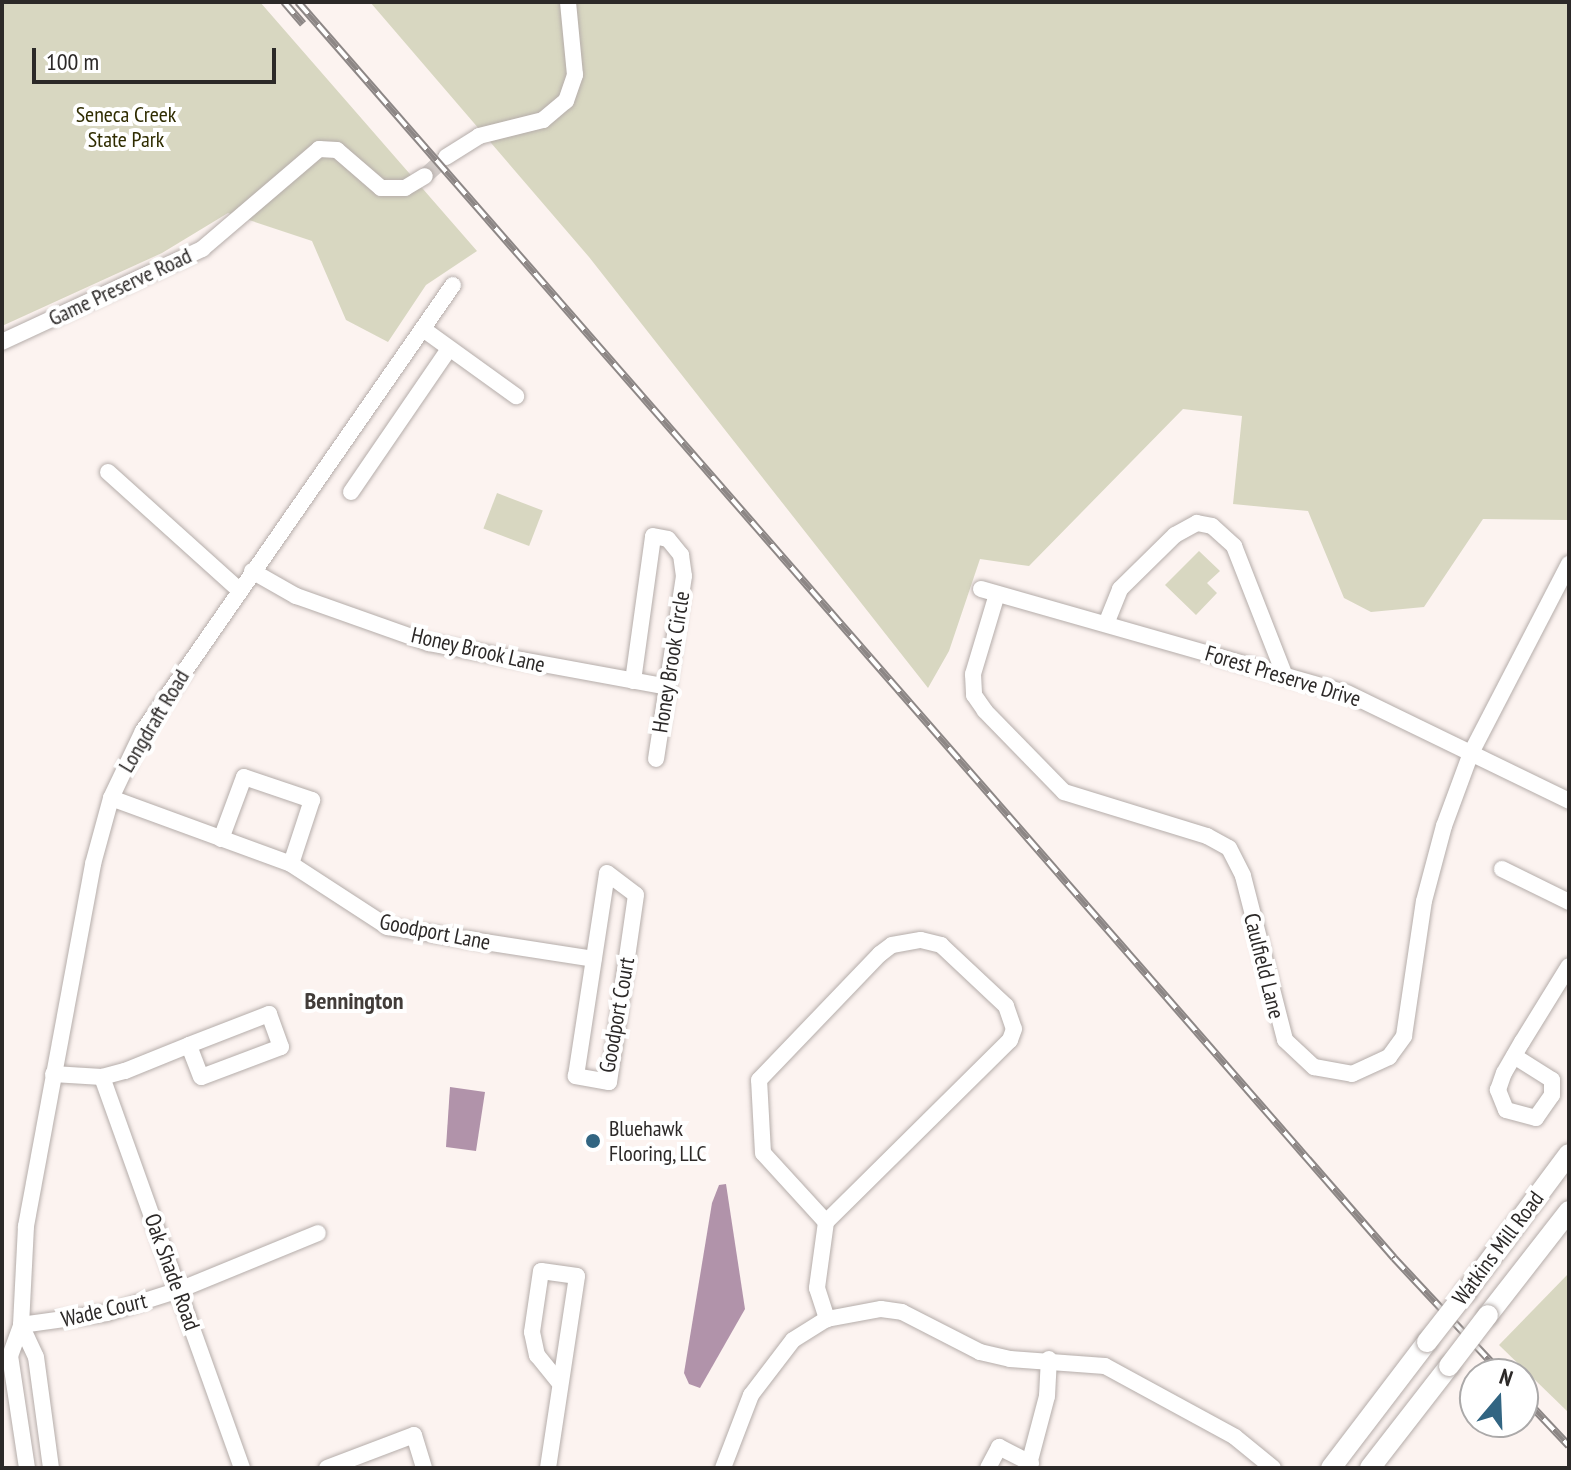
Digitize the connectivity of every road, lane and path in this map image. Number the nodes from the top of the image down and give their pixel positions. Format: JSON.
{"nodes":[{"id":1,"x":568,"y":2,"type":"edge"},
{"id":2,"x":446,"y":157,"type":"tunnel mouth"},
{"id":3,"x":425,"y":176,"type":"tunnel mouth"},
{"id":4,"x":453,"y":285,"type":"dead end"},
{"id":5,"x":423,"y":329,"type":"junction"},
{"id":6,"x":2,"y":342,"type":"edge"},
{"id":7,"x":449,"y":349,"type":"junction"},
{"id":8,"x":516,"y":396,"type":"dead end"},
{"id":9,"x":108,"y":472,"type":"dead end"},
{"id":10,"x":351,"y":492,"type":"dead end"},
{"id":11,"x":1569,"y":564,"type":"edge"},
{"id":12,"x":252,"y":571,"type":"junction"},
{"id":13,"x":239,"y":590,"type":"junction"},
{"id":14,"x":989,"y":592,"type":"joint"},
{"id":15,"x":1106,"y":624,"type":"junction"},
{"id":16,"x":1285,"y":676,"type":"junction"},
{"id":17,"x":633,"y":681,"type":"junction"},
{"id":18,"x":668,"y":687,"type":"junction"},
{"id":19,"x":1471,"y":753,"type":"junction"},
{"id":20,"x":656,"y":759,"type":"dead end"},
{"id":21,"x":111,"y":798,"type":"junction"},
{"id":22,"x":1569,"y":801,"type":"edge"},
{"id":23,"x":221,"y":839,"type":"junction"},
{"id":24,"x":291,"y":864,"type":"junction"},
{"id":25,"x":1502,"y":869,"type":"dead end"},
{"id":26,"x":1569,"y":902,"type":"edge"},
{"id":27,"x":594,"y":959,"type":"junction"},
{"id":28,"x":1569,"y":966,"type":"edge"},
{"id":29,"x":189,"y":1045,"type":"junction"},
{"id":30,"x":1514,"y":1056,"type":"dead end"},
{"id":31,"x":53,"y":1074,"type":"junction"},
{"id":32,"x":102,"y":1077,"type":"junction"},
{"id":33,"x":1569,"y":1154,"type":"edge"},
{"id":34,"x":1569,"y":1211,"type":"edge"},
{"id":35,"x":826,"y":1222,"type":"junction"},
{"id":36,"x":318,"y":1233,"type":"dead end"},
{"id":37,"x":179,"y":1290,"type":"junction"},
{"id":38,"x":827,"y":1319,"type":"junction"},
{"id":39,"x":21,"y":1325,"type":"junction"},
{"id":40,"x":1049,"y":1359,"type":"junction"},
{"id":41,"x":560,"y":1383,"type":"junction"},
{"id":42,"x":1029,"y":1465,"type":"edge"},
{"id":43,"x":338,"y":1466,"type":"edge"},
{"id":44,"x":27,"y":1468,"type":"edge"},
{"id":45,"x":51,"y":1468,"type":"edge"},
{"id":46,"x":242,"y":1468,"type":"edge"},
{"id":47,"x":424,"y":1468,"type":"edge"},
{"id":48,"x":548,"y":1468,"type":"edge"},
{"id":49,"x":723,"y":1468,"type":"edge"},
{"id":50,"x":988,"y":1468,"type":"edge"},
{"id":51,"x":1273,"y":1468,"type":"edge"},
{"id":52,"x":1331,"y":1468,"type":"edge"},
{"id":53,"x":1370,"y":1468,"type":"edge"}],
"edges":[{"from":1,"to":2,"type":"street"},
{"from":3,"to":6,"type":"street","name":"Game Preserve Road"},
{"from":4,"to":5,"type":"street","name":"Longdraft Road"},
{"from":5,"to":7,"type":"street"},
{"from":5,"to":12,"type":"street","name":"Longdraft Road"},
{"from":7,"to":8,"type":"street"},
{"from":7,"to":10,"type":"street"},
{"from":9,"to":13,"type":"street"},
{"from":11,"to":19,"type":"street","name":"Caulfield Lane"},
{"from":12,"to":13,"type":"street","name":"Longdraft Road"},
{"from":12,"to":17,"type":"street","name":"Honey Brook Lane"},
{"from":13,"to":21,"type":"street","name":"Longdraft Road"},
{"from":14,"to":15,"type":"street","name":"Forest Preserve Drive"},
{"from":14,"to":19,"type":"street","name":"Caulfield Lane"},
{"from":15,"to":16,"type":"street","name":"Forest Preserve Drive"},
{"from":15,"to":16,"type":"street"},
{"from":16,"to":19,"type":"street","name":"Forest Preserve Drive"},
{"from":17,"to":18,"type":"street","name":"Honey Brook Lane"},
{"from":17,"to":18,"type":"street","name":"Honey Brook Circle"},
{"from":18,"to":20,"type":"street","name":"Honey Brook Circle"},
{"from":19,"to":22,"type":"street","name":"Forest Preserve Drive"},
{"from":21,"to":23,"type":"street","name":"Goodport Lane"},
{"from":21,"to":31,"type":"street","name":"Longdraft Road"},
{"from":23,"to":24,"type":"street","name":"Goodport Lane"},
{"from":23,"to":24,"type":"street"},
{"from":24,"to":27,"type":"street","name":"Goodport Lane"},
{"from":25,"to":26,"type":"street"},
{"from":27,"to":27,"type":"street","name":"Goodport Court"},
{"from":28,"to":30,"type":"street"},
{"from":29,"to":29,"type":"street"},
{"from":29,"to":32,"type":"street"},
{"from":31,"to":32,"type":"street"},
{"from":31,"to":39,"type":"street","name":"Longdraft Road"},
{"from":32,"to":37,"type":"street","name":"Oak Shade Road"},
{"from":33,"to":52,"type":"main road","name":"Watkins Mill Road","bridge":true},
{"from":34,"to":53,"type":"main road","name":"Watkins Mill Road","bridge":true},
{"from":35,"to":35,"type":"street"},
{"from":35,"to":38,"type":"street"},
{"from":36,"to":37,"type":"street","name":"Wade Court"},
{"from":37,"to":39,"type":"street","name":"Wade Court"},
{"from":37,"to":46,"type":"street","name":"Oak Shade Road"},
{"from":38,"to":40,"type":"street"},
{"from":38,"to":49,"type":"street"},
{"from":39,"to":44,"type":"street","name":"Longdraft Road"},
{"from":39,"to":45,"type":"street","name":"Longdraft Road"},
{"from":40,"to":42,"type":"street"},
{"from":40,"to":51,"type":"street"},
{"from":41,"to":41,"type":"street"},
{"from":41,"to":48,"type":"street"},
{"from":42,"to":50,"type":"street"},
{"from":43,"to":47,"type":"street"}]}
